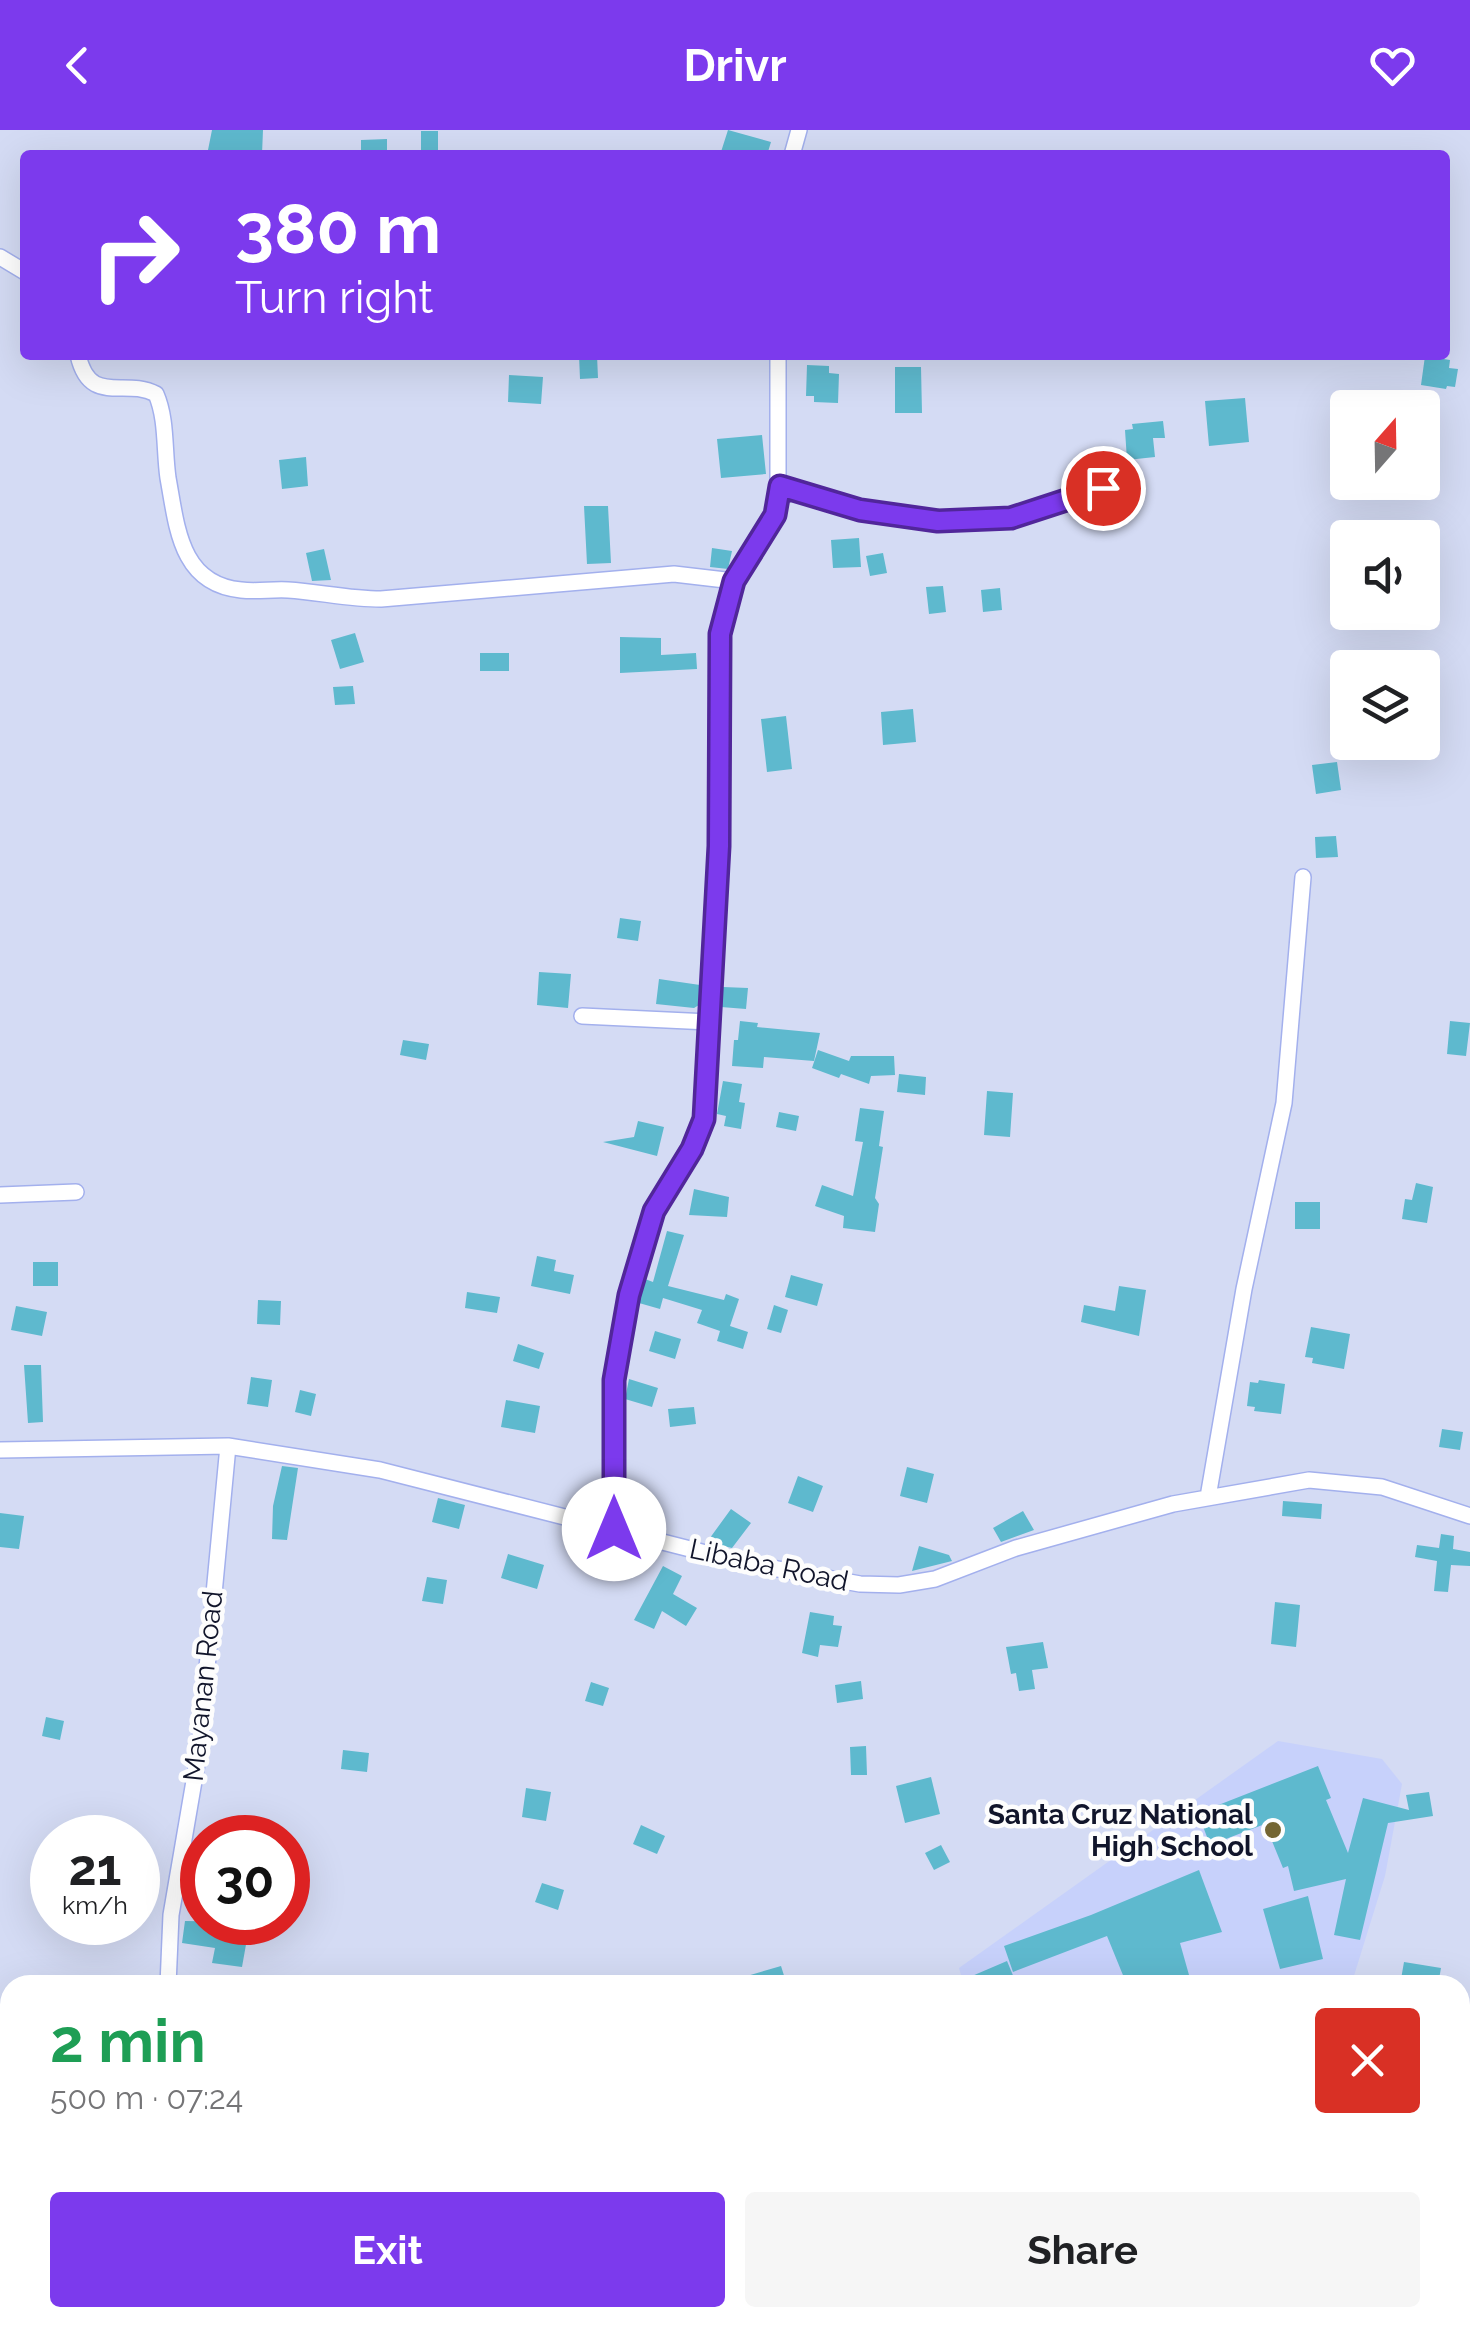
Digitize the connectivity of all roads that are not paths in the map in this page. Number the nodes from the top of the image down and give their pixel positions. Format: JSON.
{"nodes":[{"id":1,"x":80,"y":360,"type":"edge"},
{"id":2,"x":778,"y":360,"type":"edge"},
{"id":3,"x":780,"y":486,"type":"junction"},
{"id":4,"x":1103,"y":488,"type":"dead end"},
{"id":5,"x":734,"y":581,"type":"junction"},
{"id":6,"x":1303,"y":877,"type":"dead end"},
{"id":7,"x":582,"y":1016,"type":"dead end"},
{"id":8,"x":709,"y":1022,"type":"junction"},
{"id":9,"x":76,"y":1192,"type":"dead end"},
{"id":10,"x":0,"y":1196,"type":"edge"},
{"id":11,"x":228,"y":1446,"type":"junction"},
{"id":12,"x":0,"y":1450,"type":"edge"},
{"id":13,"x":1208,"y":1497,"type":"junction"},
{"id":14,"x":1470,"y":1516,"type":"edge"},
{"id":15,"x":614,"y":1529,"type":"junction"},
{"id":16,"x":168,"y":1975,"type":"edge"}],
"edges":[{"from":1,"to":5,"type":"street"},
{"from":2,"to":3,"type":"street"},
{"from":3,"to":4,"type":"street"},
{"from":3,"to":5,"type":"street"},
{"from":5,"to":8,"type":"street"},
{"from":6,"to":13,"type":"street"},
{"from":7,"to":8,"type":"street"},
{"from":8,"to":15,"type":"street"},
{"from":9,"to":10,"type":"street"},
{"from":11,"to":12,"type":"street","name":"Libaba Road"},
{"from":11,"to":15,"type":"street","name":"Libaba Road"},
{"from":11,"to":16,"type":"street","name":"Mayanan Road"},
{"from":13,"to":14,"type":"street","name":"Libaba Road"},
{"from":13,"to":15,"type":"street","name":"Libaba Road"}]}
